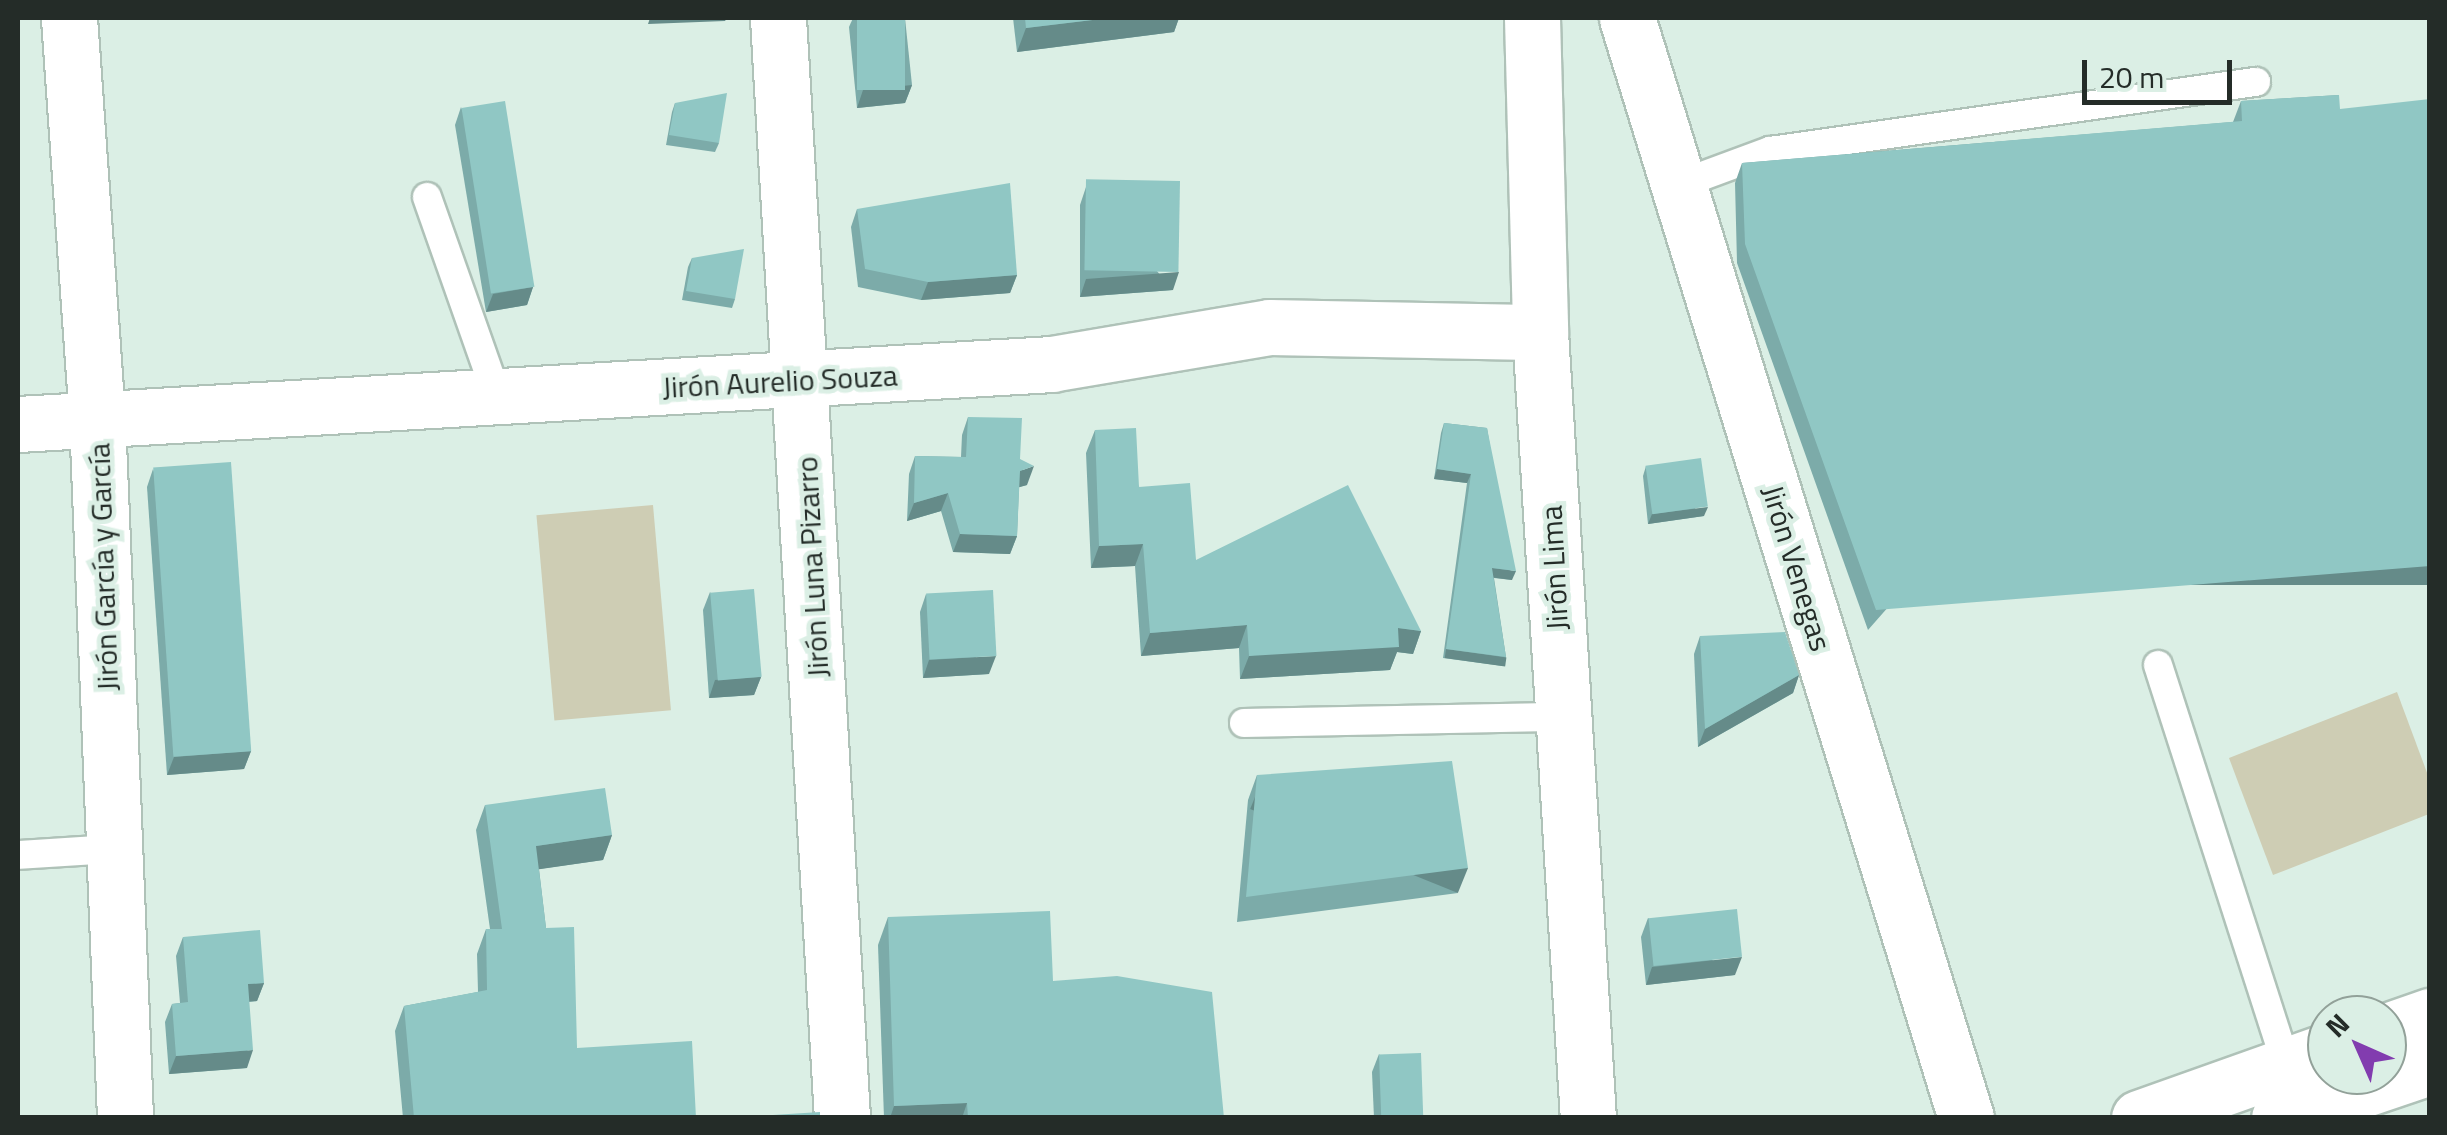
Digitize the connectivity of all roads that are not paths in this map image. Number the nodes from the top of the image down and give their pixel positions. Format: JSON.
{"nodes":[{"id":1,"x":69,"y":18,"type":"edge"},
{"id":2,"x":778,"y":18,"type":"edge"},
{"id":3,"x":1532,"y":18,"type":"edge"},
{"id":4,"x":1627,"y":18,"type":"edge"},
{"id":5,"x":2256,"y":82,"type":"dead end"},
{"id":6,"x":1678,"y":185,"type":"junction"},
{"id":7,"x":427,"y":197,"type":"dead end"},
{"id":8,"x":1540,"y":332,"type":"junction"},
{"id":9,"x":802,"y":380,"type":"junction"},
{"id":10,"x":496,"y":396,"type":"junction"},
{"id":11,"x":97,"y":417,"type":"junction"},
{"id":12,"x":18,"y":424,"type":"edge"},
{"id":13,"x":2158,"y":665,"type":"dead end"},
{"id":14,"x":1564,"y":717,"type":"junction"},
{"id":15,"x":1244,"y":723,"type":"dead end"},
{"id":16,"x":114,"y":849,"type":"junction"},
{"id":17,"x":18,"y":854,"type":"edge"},
{"id":18,"x":2430,"y":1067,"type":"edge"},
{"id":19,"x":2299,"y":1092,"type":"edge"},
{"id":20,"x":125,"y":1118,"type":"edge"},
{"id":21,"x":842,"y":1118,"type":"edge"},
{"id":22,"x":1588,"y":1118,"type":"edge"},
{"id":23,"x":1966,"y":1118,"type":"edge"},
{"id":24,"x":2139,"y":1118,"type":"edge"}],
"edges":[{"from":1,"to":11,"type":"street","name":"Jirón García y García"},
{"from":2,"to":9,"type":"street","name":"Jirón Luna Pizarro"},
{"from":3,"to":8,"type":"street","name":"Jirón Lima"},
{"from":4,"to":6,"type":"street","name":"Jirón Venegas"},
{"from":5,"to":6,"type":"lane"},
{"from":6,"to":23,"type":"street","name":"Jirón Venegas"},
{"from":7,"to":10,"type":"lane"},
{"from":8,"to":9,"type":"street","name":"Jirón Aurelio Souza"},
{"from":8,"to":14,"type":"street","name":"Jirón Lima"},
{"from":9,"to":10,"type":"street","name":"Jirón Aurelio Souza"},
{"from":9,"to":21,"type":"street","name":"Jirón Luna Pizarro"},
{"from":10,"to":11,"type":"street","name":"Jirón Aurelio Souza"},
{"from":11,"to":12,"type":"street","name":"Jirón Aurelio Souza"},
{"from":11,"to":16,"type":"street","name":"Jirón García y García"},
{"from":13,"to":19,"type":"lane"},
{"from":14,"to":15,"type":"lane"},
{"from":14,"to":22,"type":"street","name":"Jirón Lima"},
{"from":16,"to":17,"type":"lane"},
{"from":16,"to":20,"type":"street","name":"Jirón García y García"},
{"from":18,"to":19,"type":"street"},
{"from":19,"to":24,"type":"street"}]}
